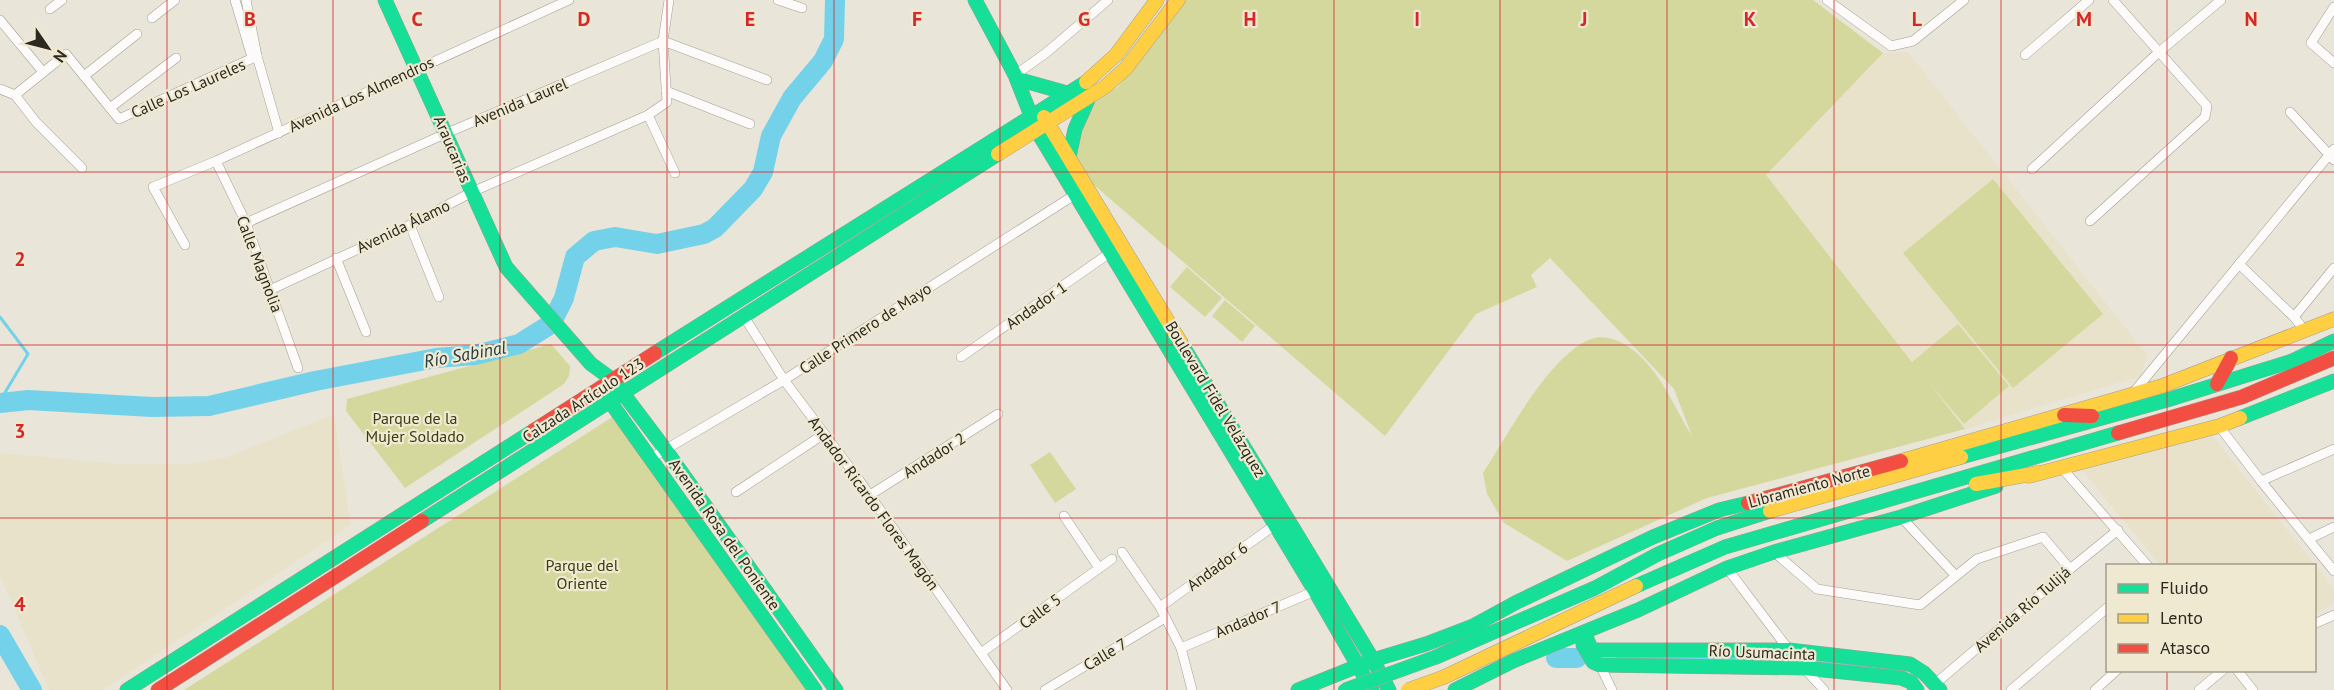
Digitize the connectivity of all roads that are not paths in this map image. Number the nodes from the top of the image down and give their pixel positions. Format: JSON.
{"nodes":[{"id":1,"x":62,"y":0,"type":"edge"},
{"id":2,"x":175,"y":0,"type":"edge"},
{"id":3,"x":236,"y":0,"type":"edge"},
{"id":4,"x":246,"y":0,"type":"edge"},
{"id":5,"x":569,"y":0,"type":"edge"},
{"id":6,"x":669,"y":0,"type":"edge"},
{"id":7,"x":778,"y":0,"type":"edge"},
{"id":8,"x":975,"y":0,"type":"edge"},
{"id":9,"x":1108,"y":0,"type":"edge"},
{"id":10,"x":1157,"y":0,"type":"edge"},
{"id":11,"x":1178,"y":0,"type":"edge"},
{"id":12,"x":1827,"y":0,"type":"edge"},
{"id":13,"x":1964,"y":0,"type":"edge"},
{"id":14,"x":2089,"y":0,"type":"edge"},
{"id":15,"x":2113,"y":0,"type":"edge"},
{"id":16,"x":2221,"y":0,"type":"edge"},
{"id":17,"x":388,"y":1,"type":"edge"},
{"id":18,"x":2334,"y":7,"type":"edge"},
{"id":19,"x":802,"y":8,"type":"dead end"},
{"id":20,"x":50,"y":9,"type":"dead end"},
{"id":21,"x":152,"y":18,"type":"dead end"},
{"id":22,"x":0,"y":20,"type":"edge"},
{"id":23,"x":137,"y":34,"type":"dead end"},
{"id":24,"x":663,"y":41,"type":"junction"},
{"id":25,"x":2158,"y":52,"type":"junction"},
{"id":26,"x":2025,"y":55,"type":"dead end"},
{"id":27,"x":176,"y":58,"type":"dead end"},
{"id":28,"x":255,"y":58,"type":"junction"},
{"id":29,"x":2334,"y":63,"type":"edge"},
{"id":30,"x":417,"y":68,"type":"junction"},
{"id":31,"x":43,"y":72,"type":"junction"},
{"id":32,"x":84,"y":76,"type":"junction"},
{"id":33,"x":1016,"y":77,"type":"junction"},
{"id":34,"x":767,"y":80,"type":"dead end"},
{"id":35,"x":0,"y":89,"type":"edge"},
{"id":36,"x":666,"y":91,"type":"junction"},
{"id":37,"x":1066,"y":93,"type":"junction"},
{"id":38,"x":15,"y":95,"type":"junction"},
{"id":39,"x":1090,"y":96,"type":"junction"},
{"id":40,"x":110,"y":108,"type":"junction"},
{"id":41,"x":2290,"y":112,"type":"dead end"},
{"id":42,"x":1035,"y":113,"type":"junction"},
{"id":43,"x":648,"y":115,"type":"junction"},
{"id":44,"x":750,"y":124,"type":"dead end"},
{"id":45,"x":1042,"y":127,"type":"junction"},
{"id":46,"x":279,"y":133,"type":"junction"},
{"id":47,"x":447,"y":133,"type":"junction"},
{"id":48,"x":2332,"y":154,"type":"edge"},
{"id":49,"x":1069,"y":157,"type":"junction"},
{"id":50,"x":216,"y":161,"type":"junction"},
{"id":51,"x":82,"y":168,"type":"dead end"},
{"id":52,"x":2032,"y":170,"type":"dead end"},
{"id":53,"x":675,"y":173,"type":"dead end"},
{"id":54,"x":472,"y":192,"type":"junction"},
{"id":55,"x":1076,"y":194,"type":"junction"},
{"id":56,"x":2090,"y":221,"type":"dead end"},
{"id":57,"x":246,"y":223,"type":"junction"},
{"id":58,"x":410,"y":225,"type":"junction"},
{"id":59,"x":186,"y":245,"type":"dead end"},
{"id":60,"x":1111,"y":252,"type":"junction"},
{"id":61,"x":336,"y":258,"type":"junction"},
{"id":62,"x":2239,"y":264,"type":"junction"},
{"id":63,"x":2334,"y":268,"type":"edge"},
{"id":64,"x":270,"y":290,"type":"junction"},
{"id":65,"x":439,"y":297,"type":"dead end"},
{"id":66,"x":743,"y":315,"type":"junction"},
{"id":67,"x":2294,"y":316,"type":"junction"},
{"id":68,"x":2334,"y":319,"type":"edge"},
{"id":69,"x":2305,"y":331,"type":"junction"},
{"id":70,"x":366,"y":332,"type":"dead end"},
{"id":71,"x":2334,"y":341,"type":"edge"},
{"id":72,"x":961,"y":357,"type":"dead end"},
{"id":73,"x":2231,"y":358,"type":"junction"},
{"id":74,"x":2334,"y":358,"type":"edge"},
{"id":75,"x":298,"y":368,"type":"dead end"},
{"id":76,"x":784,"y":380,"type":"junction"},
{"id":77,"x":2334,"y":381,"type":"edge"},
{"id":78,"x":2217,"y":384,"type":"junction"},
{"id":79,"x":607,"y":385,"type":"junction"},
{"id":80,"x":623,"y":393,"type":"junction"},
{"id":81,"x":2131,"y":395,"type":"junction"},
{"id":82,"x":610,"y":401,"type":"junction"},
{"id":83,"x":999,"y":414,"type":"dead end"},
{"id":84,"x":2064,"y":415,"type":"junction"},
{"id":85,"x":2108,"y":416,"type":"junction"},
{"id":86,"x":2219,"y":426,"type":"junction"},
{"id":87,"x":824,"y":434,"type":"junction"},
{"id":88,"x":665,"y":449,"type":"junction"},
{"id":89,"x":2334,"y":449,"type":"edge"},
{"id":90,"x":651,"y":458,"type":"junction"},
{"id":91,"x":2061,"y":467,"type":"junction"},
{"id":92,"x":2037,"y":473,"type":"junction"},
{"id":93,"x":2261,"y":482,"type":"junction"},
{"id":94,"x":1925,"y":489,"type":"junction"},
{"id":95,"x":736,"y":492,"type":"dead end"},
{"id":96,"x":870,"y":495,"type":"junction"},
{"id":97,"x":1064,"y":516,"type":"dead end"},
{"id":98,"x":1901,"y":517,"type":"junction"},
{"id":99,"x":1275,"y":525,"type":"junction"},
{"id":100,"x":2334,"y":527,"type":"edge"},
{"id":101,"x":2118,"y":530,"type":"junction"},
{"id":102,"x":2308,"y":539,"type":"junction"},
{"id":103,"x":1122,"y":552,"type":"dead end"},
{"id":104,"x":1774,"y":552,"type":"junction"},
{"id":105,"x":1112,"y":559,"type":"dead end"},
{"id":106,"x":2146,"y":564,"type":"edge"},
{"id":107,"x":1099,"y":568,"type":"junction"},
{"id":108,"x":1727,"y":568,"type":"junction"},
{"id":109,"x":2070,"y":568,"type":"junction"},
{"id":110,"x":2334,"y":571,"type":"edge"},
{"id":111,"x":1955,"y":575,"type":"junction"},
{"id":112,"x":1315,"y":591,"type":"junction"},
{"id":113,"x":1160,"y":607,"type":"junction"},
{"id":114,"x":2106,"y":609,"type":"edge"},
{"id":115,"x":2334,"y":615,"type":"edge"},
{"id":116,"x":1165,"y":618,"type":"junction"},
{"id":117,"x":2316,"y":623,"type":"edge"},
{"id":118,"x":1580,"y":634,"type":"junction"},
{"id":119,"x":1425,"y":644,"type":"junction"},
{"id":120,"x":1180,"y":648,"type":"junction"},
{"id":121,"x":1592,"y":650,"type":"junction"},
{"id":122,"x":1789,"y":650,"type":"junction"},
{"id":123,"x":981,"y":653,"type":"junction"},
{"id":124,"x":1373,"y":660,"type":"junction"},
{"id":125,"x":1600,"y":664,"type":"junction"},
{"id":126,"x":1360,"y":667,"type":"junction"},
{"id":127,"x":1804,"y":668,"type":"junction"},
{"id":128,"x":2115,"y":672,"type":"edge"},
{"id":129,"x":2221,"y":672,"type":"edge"},
{"id":130,"x":2239,"y":672,"type":"edge"},
{"id":131,"x":1326,"y":680,"type":"junction"},
{"id":132,"x":1934,"y":688,"type":"edge"},
{"id":133,"x":127,"y":690,"type":"edge"},
{"id":134,"x":158,"y":690,"type":"edge"},
{"id":135,"x":815,"y":690,"type":"edge"},
{"id":136,"x":836,"y":690,"type":"edge"},
{"id":137,"x":1007,"y":690,"type":"edge"},
{"id":138,"x":1046,"y":690,"type":"edge"},
{"id":139,"x":1192,"y":690,"type":"edge"},
{"id":140,"x":1298,"y":690,"type":"edge"},
{"id":141,"x":1345,"y":690,"type":"edge"},
{"id":142,"x":1372,"y":690,"type":"edge"},
{"id":143,"x":1389,"y":690,"type":"edge"},
{"id":144,"x":1408,"y":690,"type":"edge"},
{"id":145,"x":1422,"y":690,"type":"edge"},
{"id":146,"x":1455,"y":690,"type":"edge"},
{"id":147,"x":1612,"y":690,"type":"edge"},
{"id":148,"x":1824,"y":690,"type":"edge"},
{"id":149,"x":1917,"y":690,"type":"edge"},
{"id":150,"x":2011,"y":690,"type":"edge"},
{"id":151,"x":2095,"y":690,"type":"edge"},
{"id":152,"x":2199,"y":690,"type":"edge"},
{"id":153,"x":2253,"y":690,"type":"edge"}],
"edges":[{"from":1,"to":20,"type":"street"},
{"from":2,"to":21,"type":"street"},
{"from":3,"to":28,"type":"street"},
{"from":4,"to":28,"type":"street"},
{"from":5,"to":30,"type":"street","name":"Avenida Los Almendros"},
{"from":6,"to":24,"type":"street"},
{"from":7,"to":19,"type":"street"},
{"from":8,"to":33,"type":"main road"},
{"from":9,"to":33,"type":"street"},
{"from":10,"to":37,"type":"main road","name":"Calzada Artículo 123"},
{"from":11,"to":39,"type":"main road","name":"Calzada Artículo 123"},
{"from":12,"to":13,"type":"street"},
{"from":14,"to":26,"type":"street"},
{"from":15,"to":25,"type":"street"},
{"from":16,"to":25,"type":"street"},
{"from":17,"to":30,"type":"main road","name":"Araucarias"},
{"from":18,"to":29,"type":"street"},
{"from":22,"to":31,"type":"street"},
{"from":23,"to":32,"type":"street"},
{"from":24,"to":34,"type":"street"},
{"from":24,"to":36,"type":"street"},
{"from":24,"to":47,"type":"street","name":"Avenida Laurel"},
{"from":25,"to":52,"type":"street"},
{"from":25,"to":56,"type":"street"},
{"from":27,"to":40,"type":"street"},
{"from":28,"to":40,"type":"street","name":"Calle Los Laureles"},
{"from":28,"to":46,"type":"street"},
{"from":30,"to":46,"type":"street","name":"Avenida Los Almendros"},
{"from":30,"to":47,"type":"main road","name":"Araucarias"},
{"from":31,"to":32,"type":"street"},
{"from":31,"to":38,"type":"street"},
{"from":32,"to":40,"type":"street"},
{"from":33,"to":37,"type":"main road"},
{"from":33,"to":42,"type":"main road","name":"Boulevard Fidel Velázquez"},
{"from":35,"to":38,"type":"street"},
{"from":36,"to":43,"type":"street","name":"Avenida Álamo"},
{"from":36,"to":44,"type":"street"},
{"from":37,"to":42,"type":"main road","name":"Calzada Artículo 123"},
{"from":38,"to":51,"type":"street"},
{"from":39,"to":45,"type":"main road","name":"Calzada Artículo 123"},
{"from":39,"to":49,"type":"main road"},
{"from":41,"to":48,"type":"street"},
{"from":42,"to":45,"type":"main road","name":"Boulevard Fidel Velázquez"},
{"from":42,"to":79,"type":"main road","name":"Calzada Artículo 123"},
{"from":43,"to":53,"type":"street"},
{"from":43,"to":54,"type":"street","name":"Avenida Álamo"},
{"from":45,"to":49,"type":"main road","name":"Boulevard Fidel Velázquez"},
{"from":45,"to":55,"type":"main road","name":"Boulevard Fidel Velázquez"},
{"from":45,"to":66,"type":"main road","name":"Calzada Artículo 123"},
{"from":46,"to":50,"type":"street","name":"Avenida Los Almendros"},
{"from":47,"to":54,"type":"main road","name":"Araucarias"},
{"from":47,"to":57,"type":"street","name":"Avenida Laurel"},
{"from":48,"to":62,"type":"street"},
{"from":49,"to":124,"type":"main road","name":"Boulevard Fidel Velázquez"},
{"from":50,"to":57,"type":"street","name":"Calle Magnolia"},
{"from":50,"to":59,"type":"street","name":"Avenida Los Almendros"},
{"from":54,"to":58,"type":"street","name":"Avenida Álamo"},
{"from":54,"to":79,"type":"main road","name":"Araucarias"},
{"from":55,"to":60,"type":"main road","name":"Boulevard Fidel Velázquez"},
{"from":55,"to":76,"type":"street","name":"Calle Primero de Mayo"},
{"from":57,"to":64,"type":"street","name":"Calle Magnolia"},
{"from":58,"to":61,"type":"street","name":"Avenida Álamo"},
{"from":58,"to":65,"type":"street"},
{"from":60,"to":72,"type":"street","name":"Andador 1"},
{"from":60,"to":99,"type":"main road","name":"Boulevard Fidel Velázquez"},
{"from":61,"to":64,"type":"street","name":"Avenida Álamo"},
{"from":61,"to":70,"type":"street"},
{"from":62,"to":67,"type":"street"},
{"from":62,"to":81,"type":"street"},
{"from":63,"to":67,"type":"street"},
{"from":64,"to":75,"type":"street","name":"Calle Magnolia"},
{"from":66,"to":76,"type":"street","name":"Andador Ricardo Flores Magón"},
{"from":66,"to":80,"type":"main road","name":"Calzada Artículo 123"},
{"from":67,"to":69,"type":"street"},
{"from":68,"to":69,"type":"main road","name":"Libramiento Norte"},
{"from":69,"to":73,"type":"main road","name":"Libramiento Norte"},
{"from":71,"to":78,"type":"main road","name":"Libramiento Norte"},
{"from":73,"to":78,"type":"main road"},
{"from":73,"to":81,"type":"main road","name":"Libramiento Norte"},
{"from":74,"to":94,"type":"main road","name":"Libramiento Norte"},
{"from":76,"to":87,"type":"street","name":"Andador Ricardo Flores Magón"},
{"from":76,"to":88,"type":"street","name":"Calle Primero de Mayo"},
{"from":77,"to":86,"type":"main road"},
{"from":78,"to":85,"type":"main road","name":"Libramiento Norte"},
{"from":79,"to":80,"type":"main road","name":"Avenida Rosa del Poniente"},
{"from":79,"to":82,"type":"main road","name":"Avenida Rosa del Poniente"},
{"from":79,"to":133,"type":"main road","name":"Calzada Artículo 123"},
{"from":80,"to":82,"type":"main road","name":"Calzada Artículo 123"},
{"from":80,"to":88,"type":"main road","name":"Avenida Rosa del Poniente"},
{"from":81,"to":84,"type":"main road","name":"Libramiento Norte"},
{"from":82,"to":90,"type":"main road","name":"Avenida Rosa del Poniente"},
{"from":82,"to":134,"type":"main road","name":"Calzada Artículo 123"},
{"from":83,"to":96,"type":"street","name":"Andador 2"},
{"from":84,"to":85,"type":"main road"},
{"from":84,"to":119,"type":"main road","name":"Libramiento Norte"},
{"from":85,"to":141,"type":"main road","name":"Libramiento Norte","bridge":true},
{"from":86,"to":91,"type":"main road"},
{"from":86,"to":93,"type":"street"},
{"from":87,"to":95,"type":"street"},
{"from":87,"to":96,"type":"street","name":"Andador Ricardo Flores Magón"},
{"from":88,"to":90,"type":"street","name":"Calle Primero de Mayo"},
{"from":88,"to":136,"type":"main road","name":"Avenida Rosa del Poniente"},
{"from":89,"to":93,"type":"street"},
{"from":90,"to":135,"type":"main road","name":"Avenida Rosa del Poniente"},
{"from":91,"to":92,"type":"main road"},
{"from":91,"to":101,"type":"street"},
{"from":92,"to":94,"type":"main road"},
{"from":92,"to":98,"type":"main road"},
{"from":93,"to":102,"type":"street"},
{"from":94,"to":144,"type":"main road","name":"Libramiento Norte","bridge":true},
{"from":96,"to":123,"type":"street","name":"Andador Ricardo Flores Magón"},
{"from":97,"to":107,"type":"street"},
{"from":98,"to":104,"type":"main road"},
{"from":98,"to":111,"type":"street"},
{"from":99,"to":112,"type":"main road","name":"Boulevard Fidel Velázquez"},
{"from":99,"to":113,"type":"street","name":"Andador 6"},
{"from":100,"to":102,"type":"street"},
{"from":101,"to":106,"type":"street"},
{"from":101,"to":109,"type":"street","name":"Avenida Río Tulijá"},
{"from":102,"to":110,"type":"street"},
{"from":103,"to":113,"type":"street"},
{"from":104,"to":108,"type":"main road"},
{"from":104,"to":111,"type":"street"},
{"from":105,"to":107,"type":"street","name":"Calle 5"},
{"from":107,"to":123,"type":"street","name":"Calle 5"},
{"from":108,"to":118,"type":"main road"},
{"from":108,"to":122,"type":"street"},
{"from":109,"to":111,"type":"street"},
{"from":109,"to":132,"type":"street","name":"Avenida Río Tulijá"},
{"from":112,"to":120,"type":"street","name":"Andador 7"},
{"from":112,"to":126,"type":"main road","name":"Boulevard Fidel Velázquez"},
{"from":113,"to":116,"type":"street"},
{"from":114,"to":150,"type":"street"},
{"from":115,"to":117,"type":"street"},
{"from":116,"to":120,"type":"street"},
{"from":116,"to":138,"type":"street","name":"Calle 7"},
{"from":118,"to":121,"type":"main road"},
{"from":118,"to":125,"type":"main road"},
{"from":118,"to":146,"type":"main road"},
{"from":119,"to":124,"type":"main road","name":"Libramiento Norte"},
{"from":119,"to":145,"type":"main road"},
{"from":120,"to":139,"type":"street"},
{"from":121,"to":122,"type":"main road","name":"Río Usumacinta"},
{"from":121,"to":125,"type":"street"},
{"from":122,"to":132,"type":"main road","name":"Río Usumacinta"},
{"from":123,"to":137,"type":"street","name":"Andador Ricardo Flores Magón"},
{"from":124,"to":126,"type":"main road","name":"Libramiento Norte"},
{"from":124,"to":143,"type":"main road","name":"Boulevard Fidel Velázquez"},
{"from":125,"to":127,"type":"main road","name":"Río Usumacinta"},
{"from":125,"to":147,"type":"street"},
{"from":126,"to":131,"type":"main road","name":"Libramiento Norte"},
{"from":126,"to":142,"type":"main road","name":"Boulevard Fidel Velázquez"},
{"from":127,"to":148,"type":"street"},
{"from":127,"to":149,"type":"main road","name":"Río Usumacinta"},
{"from":128,"to":151,"type":"street"},
{"from":129,"to":152,"type":"street"},
{"from":130,"to":153,"type":"street"},
{"from":131,"to":140,"type":"main road","name":"Libramiento Norte"},
{"from":131,"to":141,"type":"main road"}]}
